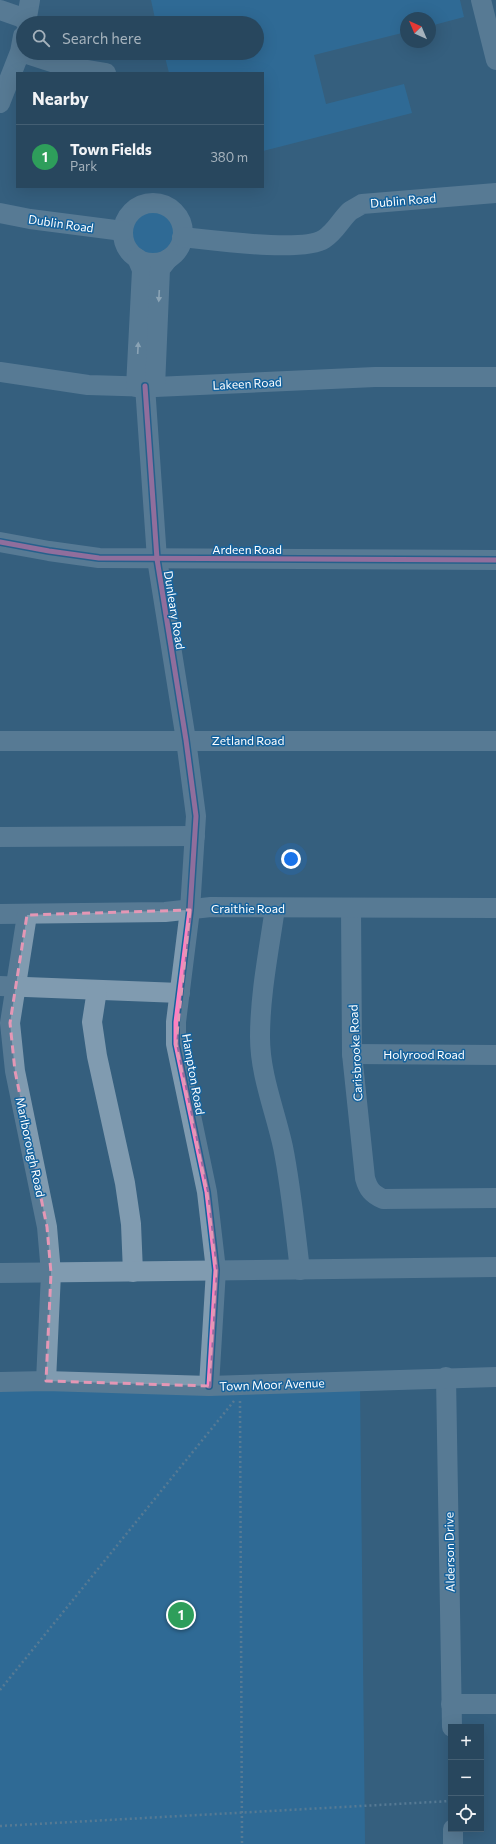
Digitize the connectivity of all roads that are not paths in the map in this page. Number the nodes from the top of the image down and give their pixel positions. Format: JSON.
{"nodes":[{"id":1,"x":481,"y":0,"type":"edge"},
{"id":2,"x":0,"y":10,"type":"edge"},
{"id":3,"x":16,"y":25,"type":"edge"},
{"id":4,"x":16,"y":59,"type":"edge"},
{"id":5,"x":57,"y":60,"type":"edge"},
{"id":6,"x":496,"y":60,"type":"edge"},
{"id":7,"x":100,"y":72,"type":"edge"},
{"id":8,"x":0,"y":103,"type":"edge"},
{"id":9,"x":496,"y":193,"type":"edge"},
{"id":10,"x":0,"y":213,"type":"edge"},
{"id":11,"x":123,"y":231,"type":"junction"},
{"id":12,"x":182,"y":237,"type":"junction"},
{"id":13,"x":137,"y":258,"type":"junction"},
{"id":14,"x":168,"y":259,"type":"junction"},
{"id":15,"x":0,"y":372,"type":"edge"},
{"id":16,"x":496,"y":377,"type":"edge"},
{"id":17,"x":146,"y":387,"type":"junction"},
{"id":18,"x":0,"y":542,"type":"edge"},
{"id":19,"x":157,"y":559,"type":"junction"},
{"id":20,"x":496,"y":560,"type":"edge"},
{"id":21,"x":186,"y":740,"type":"junction"},
{"id":22,"x":0,"y":741,"type":"edge"},
{"id":23,"x":496,"y":741,"type":"edge"},
{"id":24,"x":195,"y":836,"type":"junction"},
{"id":25,"x":0,"y":838,"type":"edge"},
{"id":26,"x":276,"y":908,"type":"junction"},
{"id":27,"x":351,"y":908,"type":"junction"},
{"id":28,"x":496,"y":908,"type":"edge"},
{"id":29,"x":190,"y":910,"type":"junction"},
{"id":30,"x":0,"y":914,"type":"edge"},
{"id":31,"x":27,"y":915,"type":"junction"},
{"id":32,"x":8,"y":986,"type":"edge"},
{"id":33,"x":97,"y":990,"type":"junction"},
{"id":34,"x":180,"y":993,"type":"junction"},
{"id":35,"x":352,"y":1054,"type":"junction"},
{"id":36,"x":496,"y":1054,"type":"edge"},
{"id":37,"x":496,"y":1198,"type":"edge"},
{"id":38,"x":496,"y":1267,"type":"edge"},
{"id":39,"x":216,"y":1270,"type":"junction"},
{"id":40,"x":300,"y":1270,"type":"junction"},
{"id":41,"x":133,"y":1272,"type":"junction"},
{"id":42,"x":0,"y":1273,"type":"edge"},
{"id":43,"x":51,"y":1273,"type":"junction"},
{"id":44,"x":496,"y":1377,"type":"edge"},
{"id":45,"x":446,"y":1378,"type":"junction"},
{"id":46,"x":46,"y":1381,"type":"junction"},
{"id":47,"x":0,"y":1382,"type":"edge"},
{"id":48,"x":209,"y":1386,"type":"junction"},
{"id":49,"x":451,"y":1704,"type":"junction"},
{"id":50,"x":496,"y":1704,"type":"edge"},
{"id":51,"x":452,"y":1724,"type":"edge"},
{"id":52,"x":453,"y":1832,"type":"edge"},
{"id":53,"x":453,"y":1844,"type":"edge"}],
"edges":[{"from":1,"to":6,"type":"street"},
{"from":2,"to":3,"type":"street"},
{"from":4,"to":8,"type":"street"},
{"from":5,"to":7,"type":"street"},
{"from":9,"to":12,"type":"street","name":"Dublin Road"},
{"from":10,"to":11,"type":"street","name":"Dublin Road"},
{"from":11,"to":12,"type":"street"},
{"from":11,"to":13,"type":"street"},
{"from":12,"to":14,"type":"street"},
{"from":13,"to":14,"type":"street"},
{"from":17,"to":13,"type":"street","name":"Dunleary Road","one_way":true},
{"from":14,"to":17,"type":"street","name":"Dunleary Road","one_way":true},
{"from":15,"to":17,"type":"street","name":"Lakeen Road"},
{"from":16,"to":17,"type":"street","name":"Lakeen Road"},
{"from":17,"to":19,"type":"street","name":"Dunleary Road"},
{"from":18,"to":19,"type":"street","name":"Ardeen Road"},
{"from":19,"to":20,"type":"street","name":"Ardeen Road"},
{"from":19,"to":21,"type":"street","name":"Dunleary Road"},
{"from":21,"to":22,"type":"street","name":"Zetland Road"},
{"from":21,"to":23,"type":"street","name":"Zetland Road"},
{"from":21,"to":24,"type":"street","name":"Hampton Road"},
{"from":24,"to":25,"type":"street"},
{"from":24,"to":29,"type":"street","name":"Hampton Road"},
{"from":26,"to":27,"type":"street","name":"Craithie Road"},
{"from":26,"to":29,"type":"street","name":"Craithie Road"},
{"from":26,"to":40,"type":"street"},
{"from":27,"to":28,"type":"street","name":"Craithie Road"},
{"from":27,"to":35,"type":"street","name":"Carisbrooke Road"},
{"from":29,"to":31,"type":"street","name":"Craithie Road"},
{"from":29,"to":34,"type":"street","name":"Hampton Road"},
{"from":30,"to":31,"type":"street","name":"Craithie Road"},
{"from":31,"to":32,"type":"street","name":"Marlborough Road"},
{"from":32,"to":33,"type":"street"},
{"from":32,"to":43,"type":"street","name":"Marlborough Road"},
{"from":33,"to":34,"type":"street"},
{"from":33,"to":41,"type":"street"},
{"from":34,"to":39,"type":"street","name":"Hampton Road"},
{"from":35,"to":36,"type":"street","name":"Holyrood Road"},
{"from":35,"to":37,"type":"street","name":"Carisbrooke Road"},
{"from":38,"to":40,"type":"street"},
{"from":39,"to":40,"type":"street"},
{"from":39,"to":41,"type":"street"},
{"from":39,"to":48,"type":"street","name":"Hampton Road"},
{"from":41,"to":43,"type":"street"},
{"from":42,"to":43,"type":"street"},
{"from":43,"to":46,"type":"street","name":"Marlborough Road"},
{"from":44,"to":45,"type":"street","name":"Town Moor Avenue"},
{"from":45,"to":48,"type":"street","name":"Town Moor Avenue"},
{"from":45,"to":49,"type":"street","name":"Alderson Drive"},
{"from":46,"to":47,"type":"street","name":"Town Moor Avenue"},
{"from":46,"to":48,"type":"street","name":"Town Moor Avenue"},
{"from":49,"to":50,"type":"street"},
{"from":49,"to":51,"type":"street","name":"Alderson Drive"},
{"from":52,"to":53,"type":"street"}]}
